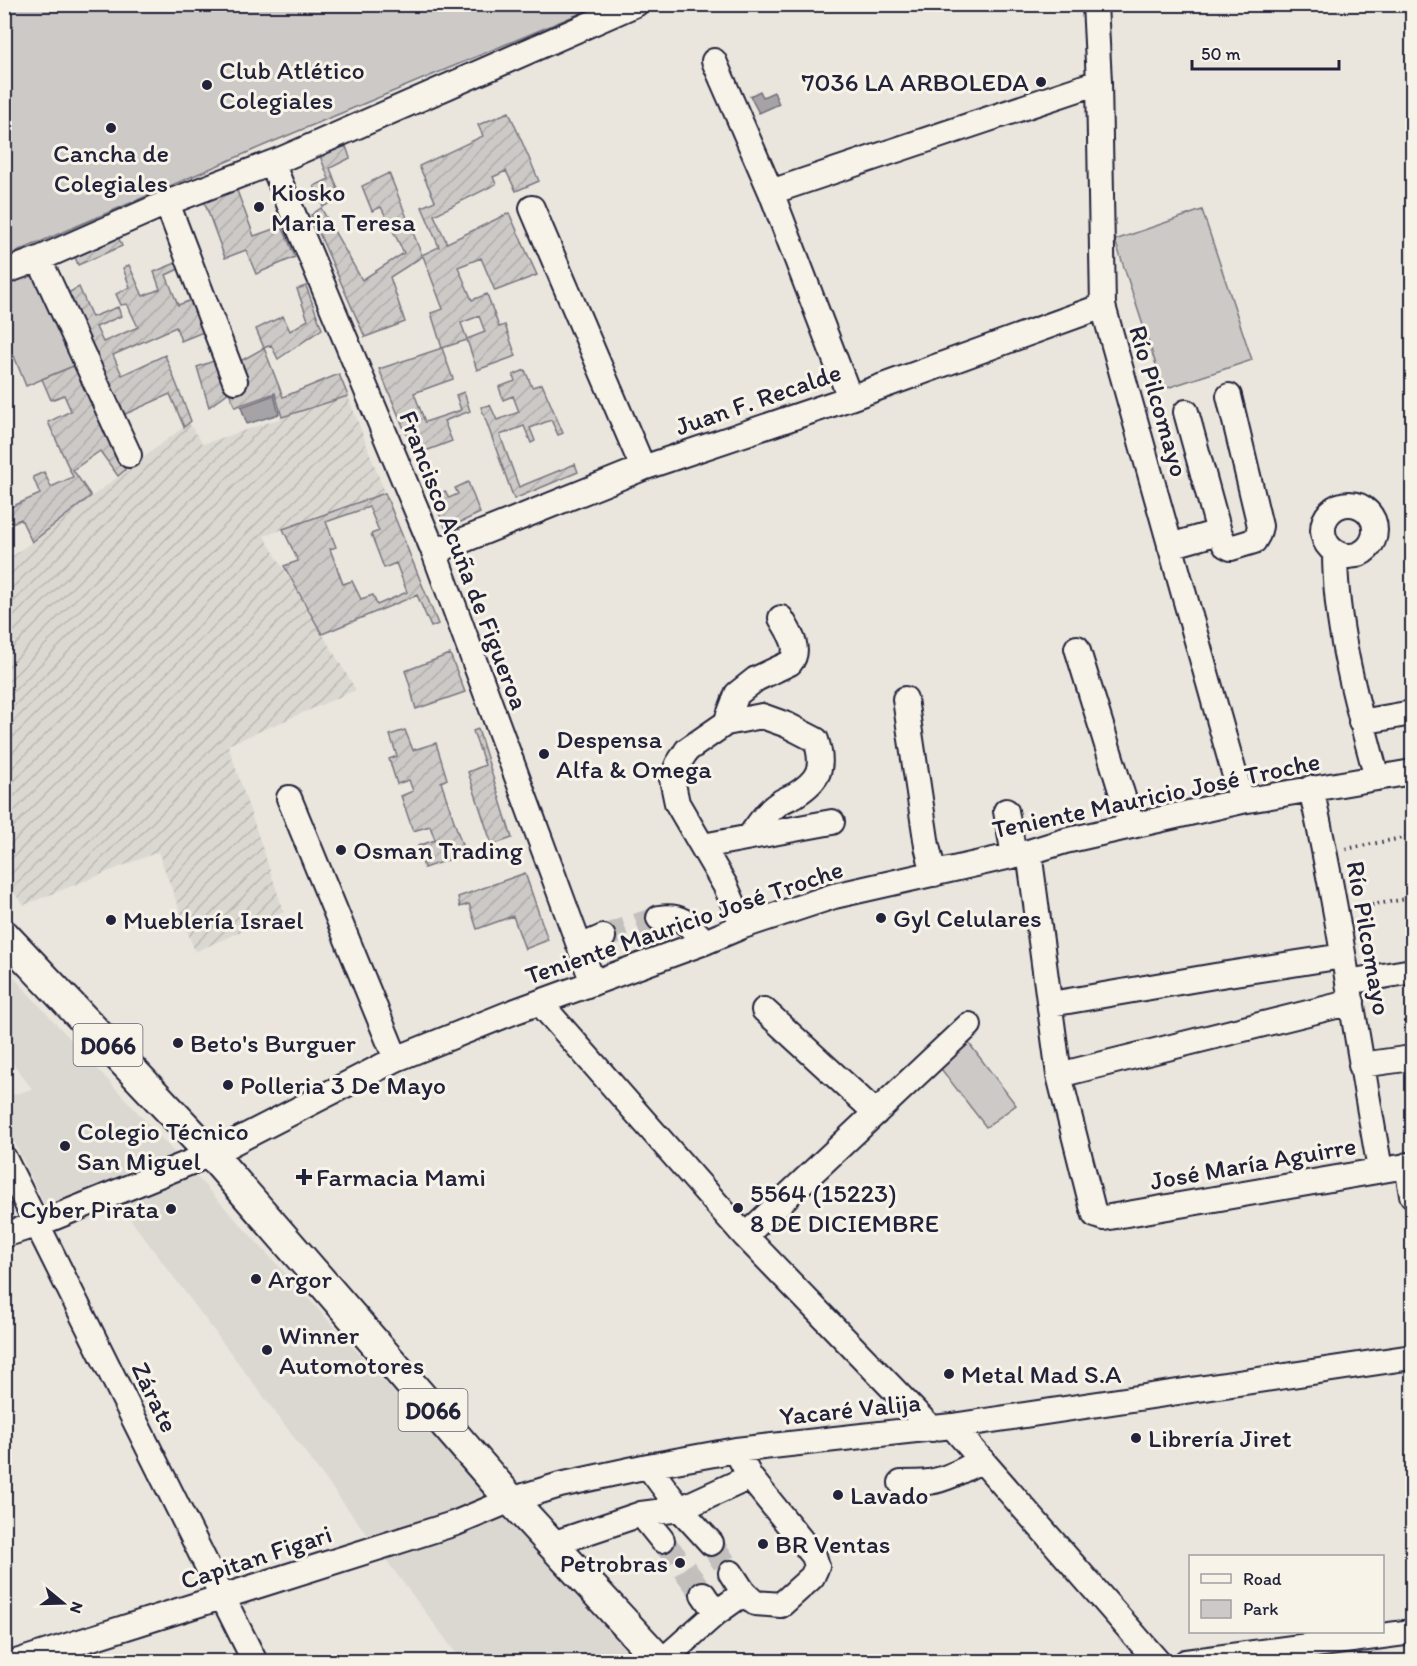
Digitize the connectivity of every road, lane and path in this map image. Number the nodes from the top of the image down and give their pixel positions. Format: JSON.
{"nodes":[{"id":1,"x":636,"y":4,"type":"edge"},
{"id":2,"x":1095,"y":4,"type":"edge"},
{"id":3,"x":714,"y":61,"type":"dead end"},
{"id":4,"x":1099,"y":82,"type":"junction"},
{"id":5,"x":272,"y":163,"type":"junction"},
{"id":6,"x":771,"y":192,"type":"junction"},
{"id":7,"x":167,"y":202,"type":"junction"},
{"id":8,"x":532,"y":208,"type":"dead end"},
{"id":9,"x":39,"y":259,"type":"junction"},
{"id":10,"x":4,"y":272,"type":"edge"},
{"id":11,"x":1103,"y":306,"type":"junction"},
{"id":12,"x":235,"y":381,"type":"dead end"},
{"id":13,"x":1229,"y":396,"type":"dead end"},
{"id":14,"x":850,"y":398,"type":"junction"},
{"id":15,"x":1186,"y":412,"type":"dead end"},
{"id":16,"x":129,"y":455,"type":"dead end"},
{"id":17,"x":643,"y":468,"type":"junction"},
{"id":18,"x":1219,"y":532,"type":"junction"},
{"id":19,"x":1170,"y":546,"type":"junction"},
{"id":20,"x":434,"y":552,"type":"junction"},
{"id":21,"x":1335,"y":552,"type":"dead end"},
{"id":22,"x":781,"y":618,"type":"dead end"},
{"id":23,"x":1077,"y":648,"type":"dead end"},
{"id":24,"x":905,"y":699,"type":"dead end"},
{"id":25,"x":1413,"y":713,"type":"edge"},
{"id":26,"x":1361,"y":722,"type":"junction"},
{"id":27,"x":726,"y":723,"type":"junction"},
{"id":28,"x":1413,"y":772,"type":"edge"},
{"id":29,"x":1377,"y":778,"type":"junction"},
{"id":30,"x":1311,"y":788,"type":"junction"},
{"id":31,"x":289,"y":798,"type":"dead end"},
{"id":32,"x":1242,"y":801,"type":"junction"},
{"id":33,"x":1006,"y":812,"type":"dead end"},
{"id":34,"x":832,"y":822,"type":"dead end"},
{"id":35,"x":1132,"y":826,"type":"junction"},
{"id":36,"x":750,"y":836,"type":"junction"},
{"id":37,"x":1413,"y":836,"type":"edge"},
{"id":38,"x":703,"y":846,"type":"junction"},
{"id":39,"x":1021,"y":853,"type":"junction"},
{"id":40,"x":1325,"y":854,"type":"junction"},
{"id":41,"x":934,"y":874,"type":"junction"},
{"id":42,"x":1413,"y":898,"type":"edge"},
{"id":43,"x":1336,"y":911,"type":"junction"},
{"id":44,"x":659,"y":918,"type":"tunnel mouth"},
{"id":45,"x":743,"y":926,"type":"junction"},
{"id":46,"x":4,"y":935,"type":"edge"},
{"id":47,"x":603,"y":937,"type":"tunnel mouth"},
{"id":48,"x":705,"y":942,"type":"junction"},
{"id":49,"x":580,"y":947,"type":"junction"},
{"id":50,"x":1343,"y":956,"type":"junction"},
{"id":51,"x":1413,"y":971,"type":"edge"},
{"id":52,"x":593,"y":983,"type":"junction"},
{"id":53,"x":1350,"y":992,"type":"junction"},
{"id":54,"x":540,"y":1003,"type":"junction"},
{"id":55,"x":1051,"y":1004,"type":"junction"},
{"id":56,"x":764,"y":1010,"type":"dead end"},
{"id":57,"x":969,"y":1025,"type":"dead end"},
{"id":58,"x":1413,"y":1058,"type":"edge"},
{"id":59,"x":396,"y":1059,"type":"junction"},
{"id":60,"x":1361,"y":1065,"type":"junction"},
{"id":61,"x":1059,"y":1075,"type":"junction"},
{"id":62,"x":876,"y":1113,"type":"junction"},
{"id":63,"x":211,"y":1154,"type":"junction"},
{"id":64,"x":4,"y":1158,"type":"edge"},
{"id":65,"x":1410,"y":1165,"type":"edge"},
{"id":66,"x":1380,"y":1170,"type":"junction"},
{"id":67,"x":1413,"y":1195,"type":"edge"},
{"id":68,"x":38,"y":1224,"type":"junction"},
{"id":69,"x":4,"y":1235,"type":"edge"},
{"id":70,"x":745,"y":1236,"type":"junction"},
{"id":71,"x":1413,"y":1357,"type":"edge"},
{"id":72,"x":942,"y":1427,"type":"junction"},
{"id":73,"x":736,"y":1450,"type":"junction"},
{"id":74,"x":981,"y":1460,"type":"junction"},
{"id":75,"x":648,"y":1466,"type":"junction"},
{"id":76,"x":750,"y":1477,"type":"junction"},
{"id":77,"x":901,"y":1483,"type":"dead end"},
{"id":78,"x":511,"y":1500,"type":"junction"},
{"id":79,"x":680,"y":1509,"type":"junction"},
{"id":80,"x":641,"y":1514,"type":"junction"},
{"id":81,"x":662,"y":1540,"type":"tunnel mouth"},
{"id":82,"x":711,"y":1542,"type":"tunnel mouth"},
{"id":83,"x":552,"y":1544,"type":"junction"},
{"id":84,"x":731,"y":1573,"type":"tunnel mouth"},
{"id":85,"x":744,"y":1593,"type":"junction"},
{"id":86,"x":222,"y":1598,"type":"junction"},
{"id":87,"x":1413,"y":1632,"type":"edge"},
{"id":88,"x":16,"y":1662,"type":"edge"},
{"id":89,"x":255,"y":1662,"type":"edge"},
{"id":90,"x":661,"y":1662,"type":"edge"},
{"id":91,"x":1158,"y":1662,"type":"edge"},
{"id":92,"x":1186,"y":1662,"type":"edge"}],
"edges":[{"from":1,"to":5,"type":"street"},
{"from":2,"to":4,"type":"street","name":"Río Pilcomayo"},
{"from":3,"to":6,"type":"street"},
{"from":4,"to":6,"type":"street"},
{"from":4,"to":11,"type":"street","name":"Río Pilcomayo"},
{"from":5,"to":7,"type":"street"},
{"from":5,"to":20,"type":"street","name":"Francisco Acuña de Figueroa"},
{"from":6,"to":14,"type":"street"},
{"from":7,"to":9,"type":"street"},
{"from":7,"to":12,"type":"street"},
{"from":8,"to":17,"type":"street"},
{"from":9,"to":10,"type":"street"},
{"from":9,"to":16,"type":"street"},
{"from":11,"to":14,"type":"street","name":"Juan F. Recalde"},
{"from":11,"to":19,"type":"street","name":"Río Pilcomayo"},
{"from":13,"to":18,"type":"street"},
{"from":14,"to":17,"type":"street","name":"Juan F. Recalde"},
{"from":15,"to":18,"type":"street"},
{"from":17,"to":20,"type":"street","name":"Juan F. Recalde"},
{"from":18,"to":19,"type":"street"},
{"from":19,"to":32,"type":"street","name":"Río Pilcomayo"},
{"from":20,"to":49,"type":"street","name":"Francisco Acuña de Figueroa"},
{"from":21,"to":26,"type":"street"},
{"from":22,"to":27,"type":"street"},
{"from":23,"to":35,"type":"street"},
{"from":24,"to":41,"type":"street"},
{"from":25,"to":26,"type":"street"},
{"from":26,"to":29,"type":"street"},
{"from":27,"to":36,"type":"street"},
{"from":27,"to":38,"type":"street"},
{"from":28,"to":29,"type":"street","name":"Teniente Mauricio José Troche"},
{"from":29,"to":30,"type":"street","name":"Teniente Mauricio José Troche"},
{"from":30,"to":32,"type":"street","name":"Teniente Mauricio José Troche"},
{"from":30,"to":40,"type":"street","name":"Río Pilcomayo"},
{"from":31,"to":59,"type":"street"},
{"from":32,"to":35,"type":"street","name":"Teniente Mauricio José Troche"},
{"from":33,"to":39,"type":"street"},
{"from":34,"to":36,"type":"street"},
{"from":35,"to":39,"type":"street","name":"Teniente Mauricio José Troche"},
{"from":36,"to":38,"type":"street"},
{"from":37,"to":40,"type":"path"},
{"from":38,"to":45,"type":"street"},
{"from":39,"to":41,"type":"street","name":"Teniente Mauricio José Troche"},
{"from":39,"to":55,"type":"street"},
{"from":40,"to":43,"type":"street","name":"Río Pilcomayo"},
{"from":41,"to":45,"type":"street","name":"Teniente Mauricio José Troche"},
{"from":42,"to":43,"type":"path"},
{"from":43,"to":50,"type":"street","name":"Río Pilcomayo"},
{"from":44,"to":48,"type":"street"},
{"from":45,"to":48,"type":"street","name":"Teniente Mauricio José Troche"},
{"from":46,"to":63,"type":"main road","number":"D066"},
{"from":47,"to":49,"type":"street"},
{"from":48,"to":52,"type":"street","name":"Teniente Mauricio José Troche"},
{"from":49,"to":52,"type":"street","name":"Francisco Acuña de Figueroa"},
{"from":50,"to":53,"type":"street","name":"Río Pilcomayo"},
{"from":50,"to":55,"type":"street"},
{"from":51,"to":53,"type":"street"},
{"from":52,"to":54,"type":"street","name":"Teniente Mauricio José Troche"},
{"from":53,"to":60,"type":"street","name":"Río Pilcomayo"},
{"from":53,"to":61,"type":"street"},
{"from":54,"to":59,"type":"street","name":"Teniente Mauricio José Troche"},
{"from":54,"to":70,"type":"street"},
{"from":55,"to":61,"type":"street"},
{"from":56,"to":62,"type":"street"},
{"from":57,"to":62,"type":"street"},
{"from":58,"to":60,"type":"street"},
{"from":59,"to":63,"type":"street","name":"Teniente Mauricio José Troche"},
{"from":60,"to":66,"type":"street","name":"Río Pilcomayo"},
{"from":61,"to":66,"type":"street","name":"José María Aguirre"},
{"from":62,"to":70,"type":"street"},
{"from":63,"to":68,"type":"street","name":"Teniente Mauricio José Troche"},
{"from":63,"to":78,"type":"main road","number":"D066"},
{"from":64,"to":68,"type":"street","name":"Zárate"},
{"from":65,"to":66,"type":"street","name":"José María Aguirre"},
{"from":65,"to":67,"type":"street"},
{"from":68,"to":69,"type":"street","name":"Teniente Mauricio José Troche"},
{"from":68,"to":86,"type":"street","name":"Zárate"},
{"from":70,"to":72,"type":"street"},
{"from":71,"to":72,"type":"street","name":"Yacaré Valija"},
{"from":72,"to":73,"type":"street","name":"Yacaré Valija"},
{"from":72,"to":74,"type":"street"},
{"from":73,"to":75,"type":"street","name":"Yacaré Valija"},
{"from":73,"to":76,"type":"street"},
{"from":74,"to":77,"type":"street"},
{"from":74,"to":91,"type":"street"},
{"from":75,"to":78,"type":"street","name":"Yacaré Valija"},
{"from":75,"to":79,"type":"street"},
{"from":76,"to":79,"type":"street"},
{"from":76,"to":85,"type":"street"},
{"from":78,"to":83,"type":"main road","number":"D066"},
{"from":78,"to":86,"type":"street","name":"Capitan Figari"},
{"from":79,"to":80,"type":"street"},
{"from":79,"to":82,"type":"street"},
{"from":80,"to":81,"type":"street"},
{"from":80,"to":83,"type":"street"},
{"from":83,"to":90,"type":"main road","number":"D066"},
{"from":84,"to":85,"type":"street"},
{"from":85,"to":90,"type":"street"},
{"from":86,"to":88,"type":"street","name":"Capitan Figari"},
{"from":86,"to":89,"type":"street","name":"Zárate"},
{"from":87,"to":92,"type":"street"}]}
